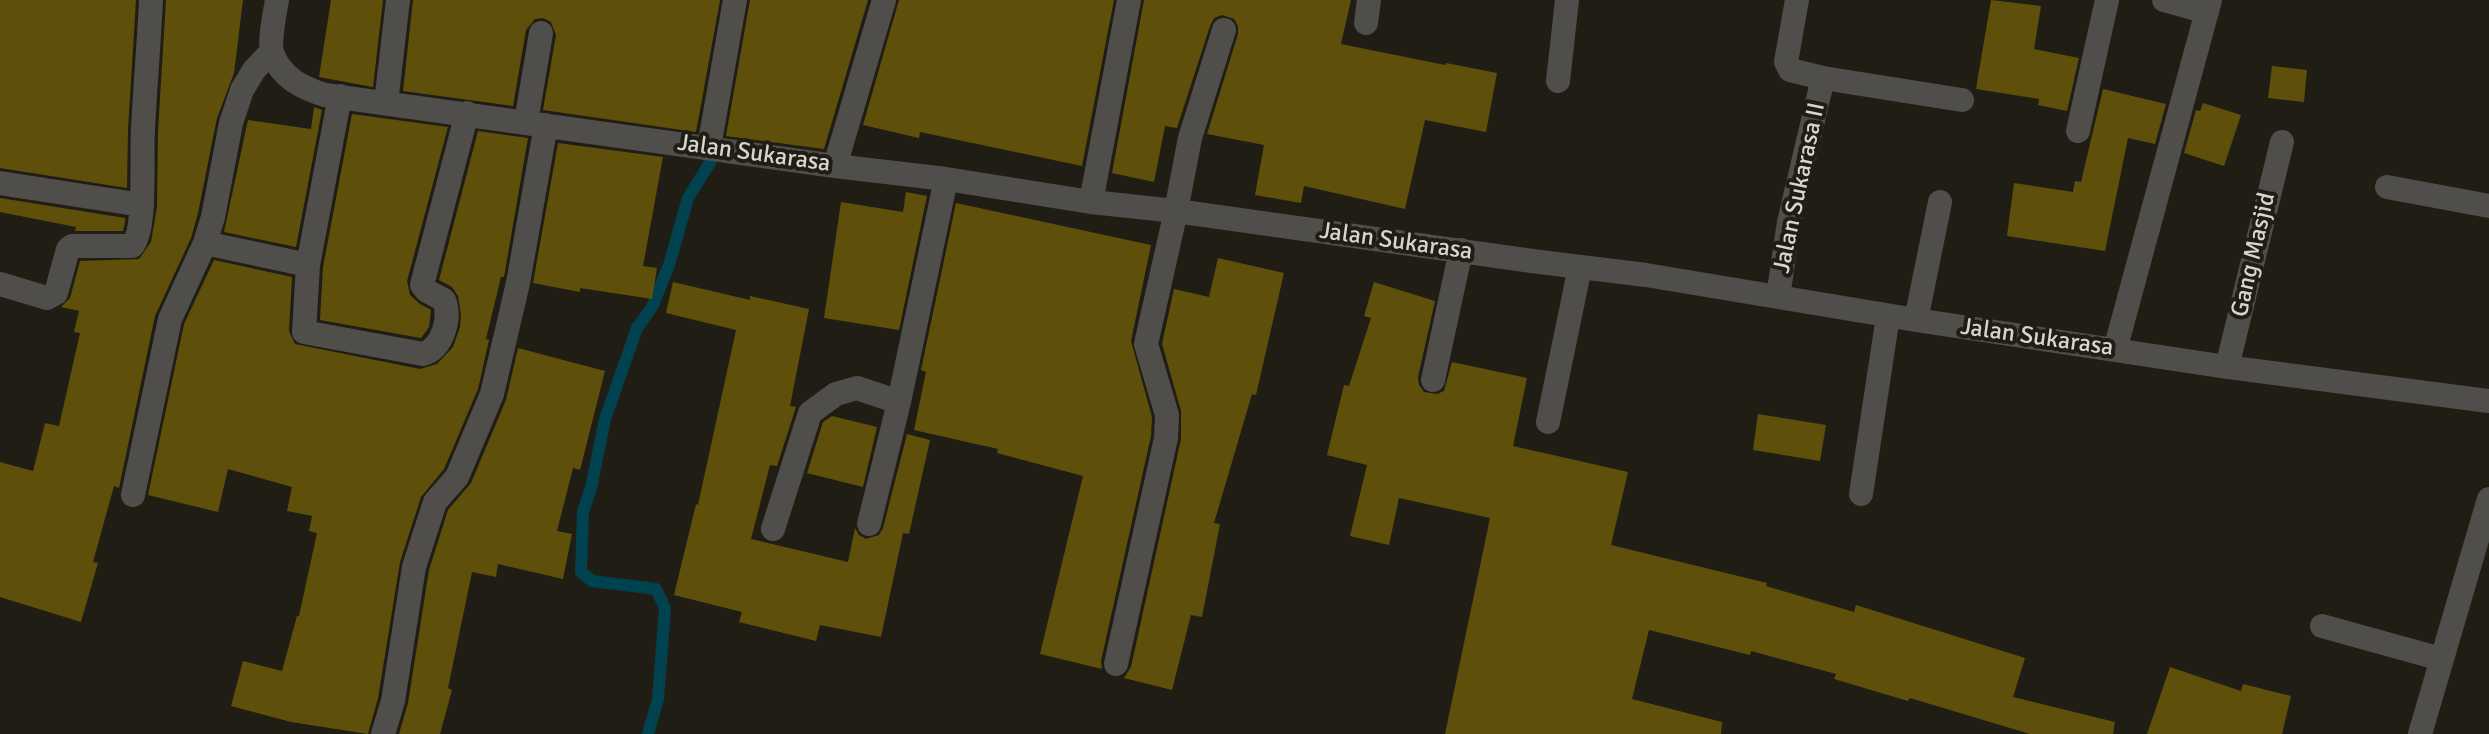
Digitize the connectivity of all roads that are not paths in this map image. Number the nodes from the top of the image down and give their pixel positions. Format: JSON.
{"nodes":[{"id":1,"x":151,"y":0,"type":"edge"},
{"id":2,"x":277,"y":0,"type":"edge"},
{"id":3,"x":398,"y":0,"type":"edge"},
{"id":4,"x":735,"y":0,"type":"edge"},
{"id":5,"x":884,"y":0,"type":"edge"},
{"id":6,"x":1129,"y":0,"type":"edge"},
{"id":7,"x":1567,"y":0,"type":"edge"},
{"id":8,"x":1797,"y":0,"type":"edge"},
{"id":9,"x":2107,"y":0,"type":"edge"},
{"id":10,"x":2164,"y":0,"type":"edge"},
{"id":11,"x":2209,"y":6,"type":"edge"},
{"id":12,"x":1224,"y":30,"type":"dead end"},
{"id":13,"x":541,"y":33,"type":"dead end"},
{"id":14,"x":272,"y":51,"type":"junction"},
{"id":15,"x":1823,"y":78,"type":"junction"},
{"id":16,"x":1558,"y":81,"type":"dead end"},
{"id":17,"x":340,"y":96,"type":"junction"},
{"id":18,"x":1962,"y":100,"type":"dead end"},
{"id":19,"x":386,"y":103,"type":"junction"},
{"id":20,"x":467,"y":113,"type":"junction"},
{"id":21,"x":536,"y":124,"type":"junction"},
{"id":22,"x":2078,"y":131,"type":"dead end"},
{"id":23,"x":2282,"y":142,"type":"dead end"},
{"id":24,"x":709,"y":147,"type":"junction"},
{"id":25,"x":835,"y":166,"type":"junction"},
{"id":26,"x":946,"y":179,"type":"junction"},
{"id":27,"x":0,"y":183,"type":"edge"},
{"id":28,"x":2387,"y":187,"type":"dead end"},
{"id":29,"x":1091,"y":202,"type":"junction"},
{"id":30,"x":1940,"y":202,"type":"dead end"},
{"id":31,"x":142,"y":205,"type":"junction"},
{"id":32,"x":2489,"y":206,"type":"edge"},
{"id":33,"x":1176,"y":211,"type":"junction"},
{"id":34,"x":205,"y":243,"type":"junction"},
{"id":35,"x":1461,"y":250,"type":"junction"},
{"id":36,"x":308,"y":265,"type":"junction"},
{"id":37,"x":1580,"y":267,"type":"junction"},
{"id":38,"x":0,"y":284,"type":"edge"},
{"id":39,"x":1778,"y":297,"type":"junction"},
{"id":40,"x":1888,"y":316,"type":"junction"},
{"id":41,"x":1916,"y":320,"type":"junction"},
{"id":42,"x":2115,"y":350,"type":"junction"},
{"id":43,"x":2227,"y":367,"type":"junction"},
{"id":44,"x":1433,"y":380,"type":"dead end"},
{"id":45,"x":2489,"y":401,"type":"edge"},
{"id":46,"x":899,"y":402,"type":"junction"},
{"id":47,"x":1548,"y":422,"type":"dead end"},
{"id":48,"x":1861,"y":494,"type":"dead end"},
{"id":49,"x":133,"y":495,"type":"dead end"},
{"id":50,"x":2489,"y":499,"type":"edge"},
{"id":51,"x":869,"y":524,"type":"dead end"},
{"id":52,"x":773,"y":529,"type":"dead end"},
{"id":53,"x":2322,"y":626,"type":"dead end"},
{"id":54,"x":2441,"y":659,"type":"junction"},
{"id":55,"x":1116,"y":664,"type":"dead end"},
{"id":56,"x":383,"y":734,"type":"edge"},
{"id":57,"x":2420,"y":734,"type":"edge"}],
"edges":[{"from":1,"to":31,"type":"street"},
{"from":2,"to":14,"type":"street"},
{"from":3,"to":19,"type":"street"},
{"from":4,"to":24,"type":"street"},
{"from":5,"to":25,"type":"street"},
{"from":6,"to":29,"type":"street"},
{"from":7,"to":16,"type":"street"},
{"from":8,"to":15,"type":"street"},
{"from":9,"to":22,"type":"street"},
{"from":10,"to":11,"type":"street"},
{"from":11,"to":42,"type":"street"},
{"from":12,"to":33,"type":"street"},
{"from":13,"to":21,"type":"street"},
{"from":14,"to":17,"type":"street","name":"Jalan Sukarasa"},
{"from":14,"to":34,"type":"street"},
{"from":15,"to":18,"type":"street"},
{"from":15,"to":39,"type":"street","name":"Jalan Sukarasa II"},
{"from":17,"to":19,"type":"street","name":"Jalan Sukarasa"},
{"from":17,"to":36,"type":"street"},
{"from":19,"to":20,"type":"street","name":"Jalan Sukarasa"},
{"from":20,"to":21,"type":"street","name":"Jalan Sukarasa"},
{"from":20,"to":36,"type":"street"},
{"from":21,"to":24,"type":"street","name":"Jalan Sukarasa"},
{"from":21,"to":56,"type":"street"},
{"from":23,"to":43,"type":"street","name":"Gang Masjid"},
{"from":24,"to":25,"type":"street","name":"Jalan Sukarasa"},
{"from":25,"to":26,"type":"street","name":"Jalan Sukarasa"},
{"from":26,"to":29,"type":"street","name":"Jalan Sukarasa"},
{"from":26,"to":46,"type":"street"},
{"from":27,"to":31,"type":"street"},
{"from":28,"to":32,"type":"street"},
{"from":29,"to":33,"type":"street","name":"Jalan Sukarasa"},
{"from":30,"to":41,"type":"street"},
{"from":31,"to":38,"type":"street"},
{"from":33,"to":35,"type":"street","name":"Jalan Sukarasa"},
{"from":33,"to":55,"type":"street"},
{"from":34,"to":36,"type":"street"},
{"from":34,"to":49,"type":"street"},
{"from":35,"to":37,"type":"street","name":"Jalan Sukarasa"},
{"from":35,"to":44,"type":"street"},
{"from":37,"to":39,"type":"street","name":"Jalan Sukarasa"},
{"from":37,"to":47,"type":"street"},
{"from":39,"to":40,"type":"street","name":"Jalan Sukarasa"},
{"from":40,"to":41,"type":"street","name":"Jalan Sukarasa"},
{"from":40,"to":48,"type":"street"},
{"from":41,"to":42,"type":"street","name":"Jalan Sukarasa"},
{"from":42,"to":43,"type":"street","name":"Jalan Sukarasa"},
{"from":43,"to":45,"type":"street","name":"Jalan Sukarasa"},
{"from":46,"to":51,"type":"street"},
{"from":46,"to":52,"type":"street"},
{"from":50,"to":54,"type":"street"},
{"from":53,"to":54,"type":"street"},
{"from":54,"to":57,"type":"street"}]}
